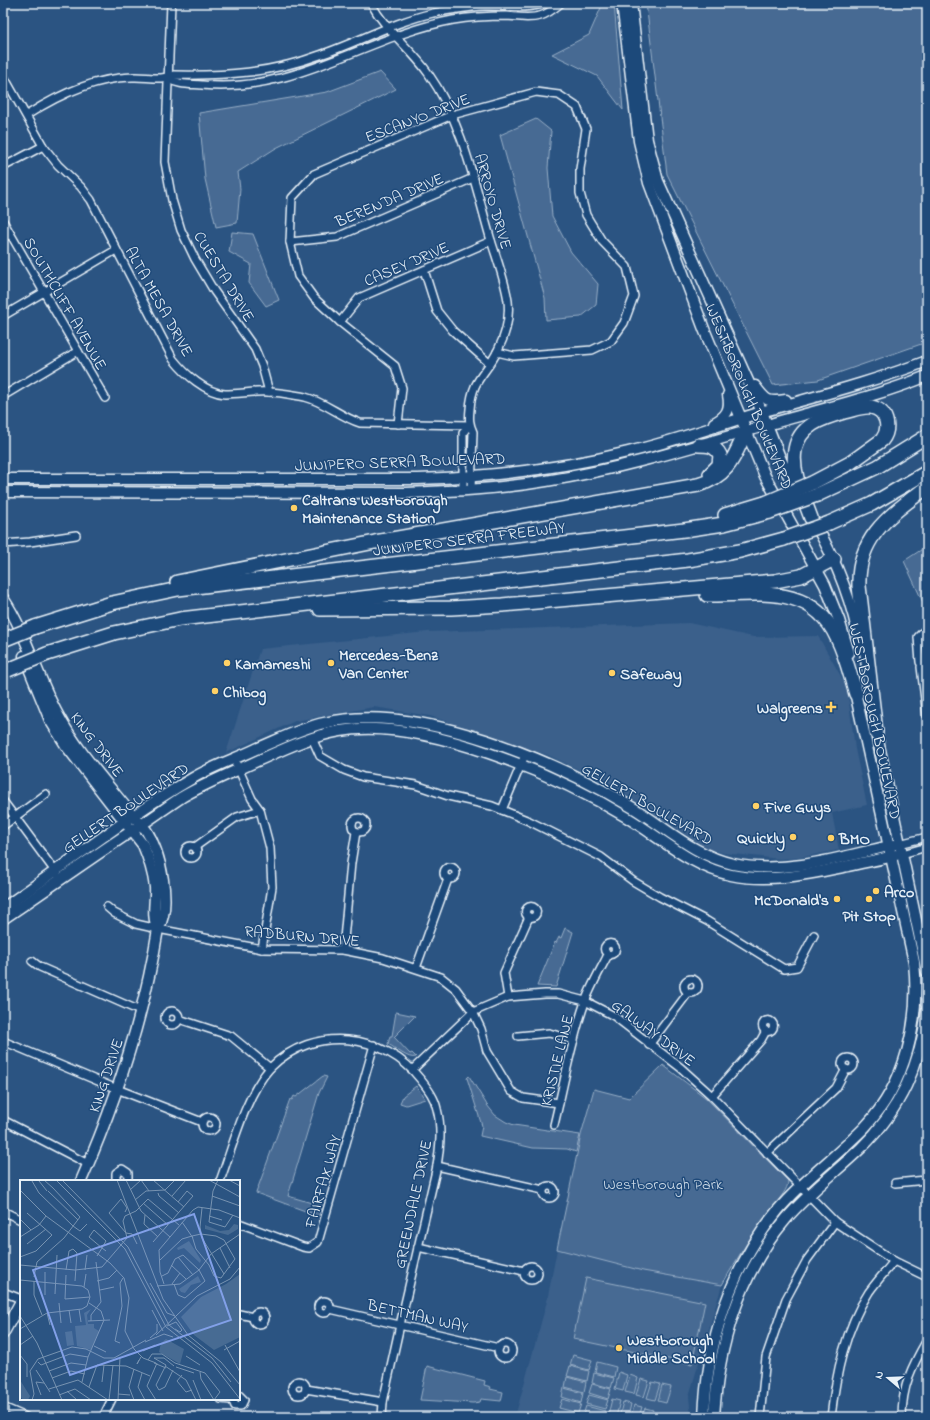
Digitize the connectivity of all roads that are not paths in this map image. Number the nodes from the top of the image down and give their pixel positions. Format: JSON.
{"nodes":[{"id":1,"x":170,"y":3,"type":"edge"},
{"id":2,"x":371,"y":3,"type":"edge"},
{"id":3,"x":544,"y":3,"type":"edge"},
{"id":4,"x":560,"y":3,"type":"edge"},
{"id":5,"x":622,"y":3,"type":"edge"},
{"id":6,"x":631,"y":3,"type":"edge"},
{"id":7,"x":387,"y":28,"type":"junction"},
{"id":8,"x":394,"y":36,"type":"junction"},
{"id":9,"x":3,"y":74,"type":"edge"},
{"id":10,"x":167,"y":78,"type":"junction"},
{"id":11,"x":27,"y":115,"type":"junction"},
{"id":12,"x":452,"y":115,"type":"junction"},
{"id":13,"x":43,"y":146,"type":"junction"},
{"id":14,"x":3,"y":167,"type":"edge"},
{"id":15,"x":473,"y":178,"type":"junction"},
{"id":16,"x":3,"y":221,"type":"edge"},
{"id":17,"x":10,"y":234,"type":"junction"},
{"id":18,"x":3,"y":238,"type":"edge"},
{"id":19,"x":491,"y":241,"type":"junction"},
{"id":20,"x":290,"y":242,"type":"junction"},
{"id":21,"x":116,"y":250,"type":"junction"},
{"id":22,"x":424,"y":270,"type":"junction"},
{"id":23,"x":44,"y":292,"type":"junction"},
{"id":24,"x":3,"y":316,"type":"edge"},
{"id":25,"x":340,"y":322,"type":"junction"},
{"id":26,"x":78,"y":351,"type":"junction"},
{"id":27,"x":497,"y":352,"type":"junction"},
{"id":28,"x":927,"y":361,"type":"edge"},
{"id":29,"x":489,"y":363,"type":"junction"},
{"id":30,"x":744,"y":372,"type":"junction"},
{"id":31,"x":927,"y":376,"type":"edge"},
{"id":32,"x":726,"y":381,"type":"junction"},
{"id":33,"x":269,"y":392,"type":"junction"},
{"id":34,"x":827,"y":393,"type":"junction"},
{"id":35,"x":3,"y":396,"type":"edge"},
{"id":36,"x":105,"y":398,"type":"dead end"},
{"id":37,"x":762,"y":412,"type":"junction"},
{"id":38,"x":398,"y":424,"type":"junction"},
{"id":39,"x":469,"y":425,"type":"junction"},
{"id":40,"x":744,"y":425,"type":"junction"},
{"id":41,"x":766,"y":425,"type":"junction"},
{"id":42,"x":927,"y":436,"type":"edge"},
{"id":43,"x":695,"y":439,"type":"junction"},
{"id":44,"x":927,"y":472,"type":"edge"},
{"id":45,"x":467,"y":477,"type":"junction"},
{"id":46,"x":3,"y":479,"type":"edge"},
{"id":47,"x":927,"y":487,"type":"edge"},
{"id":48,"x":815,"y":489,"type":"junction"},
{"id":49,"x":467,"y":490,"type":"junction"},
{"id":50,"x":675,"y":490,"type":"junction"},
{"id":51,"x":3,"y":492,"type":"edge"},
{"id":52,"x":811,"y":518,"type":"junction"},
{"id":53,"x":76,"y":535,"type":"dead end"},
{"id":54,"x":3,"y":544,"type":"edge"},
{"id":55,"x":834,"y":559,"type":"junction"},
{"id":56,"x":817,"y":569,"type":"junction"},
{"id":57,"x":668,"y":591,"type":"junction"},
{"id":58,"x":3,"y":598,"type":"edge"},
{"id":59,"x":303,"y":604,"type":"junction"},
{"id":60,"x":3,"y":609,"type":"edge"},
{"id":61,"x":86,"y":610,"type":"junction"},
{"id":62,"x":927,"y":628,"type":"edge"},
{"id":63,"x":3,"y":640,"type":"edge"},
{"id":64,"x":6,"y":672,"type":"edge"},
{"id":65,"x":856,"y":694,"type":"junction"},
{"id":66,"x":927,"y":716,"type":"edge"},
{"id":67,"x":876,"y":732,"type":"junction"},
{"id":68,"x":312,"y":738,"type":"junction"},
{"id":69,"x":524,"y":755,"type":"junction"},
{"id":70,"x":234,"y":759,"type":"junction"},
{"id":71,"x":520,"y":765,"type":"junction"},
{"id":72,"x":239,"y":769,"type":"junction"},
{"id":73,"x":46,"y":794,"type":"dead end"},
{"id":74,"x":3,"y":801,"type":"edge"},
{"id":75,"x":260,"y":810,"type":"junction"},
{"id":76,"x":502,"y":810,"type":"junction"},
{"id":77,"x":15,"y":817,"type":"junction"},
{"id":78,"x":130,"y":823,"type":"junction"},
{"id":79,"x":142,"y":825,"type":"junction"},
{"id":80,"x":3,"y":826,"type":"edge"},
{"id":81,"x":356,"y":832,"type":"dead end"},
{"id":82,"x":927,"y":837,"type":"edge"},
{"id":83,"x":195,"y":847,"type":"dead end"},
{"id":84,"x":888,"y":847,"type":"junction"},
{"id":85,"x":927,"y":847,"type":"edge"},
{"id":86,"x":900,"y":849,"type":"junction"},
{"id":87,"x":890,"y":857,"type":"junction"},
{"id":88,"x":58,"y":876,"type":"junction"},
{"id":89,"x":448,"y":879,"type":"dead end"},
{"id":90,"x":107,"y":907,"type":"dead end"},
{"id":91,"x":3,"y":908,"type":"edge"},
{"id":92,"x":529,"y":917,"type":"dead end"},
{"id":93,"x":3,"y":920,"type":"edge"},
{"id":94,"x":158,"y":929,"type":"junction"},
{"id":95,"x":814,"y":935,"type":"dead end"},
{"id":96,"x":262,"y":949,"type":"junction"},
{"id":97,"x":343,"y":950,"type":"junction"},
{"id":98,"x":608,"y":955,"type":"dead end"},
{"id":99,"x":32,"y":960,"type":"dead end"},
{"id":100,"x":914,"y":962,"type":"junction"},
{"id":101,"x":416,"y":968,"type":"junction"},
{"id":102,"x":927,"y":972,"type":"edge"},
{"id":103,"x":688,"y":993,"type":"dead end"},
{"id":104,"x":508,"y":997,"type":"junction"},
{"id":105,"x":585,"y":1001,"type":"junction"},
{"id":106,"x":927,"y":1010,"type":"edge"},
{"id":107,"x":140,"y":1011,"type":"junction"},
{"id":108,"x":473,"y":1012,"type":"junction"},
{"id":109,"x":179,"y":1019,"type":"dead end"},
{"id":110,"x":766,"y":1031,"type":"dead end"},
{"id":111,"x":518,"y":1036,"type":"dead end"},
{"id":112,"x":574,"y":1040,"type":"junction"},
{"id":113,"x":3,"y":1041,"type":"edge"},
{"id":114,"x":374,"y":1045,"type":"junction"},
{"id":115,"x":649,"y":1045,"type":"junction"},
{"id":116,"x":270,"y":1068,"type":"junction"},
{"id":117,"x":413,"y":1069,"type":"junction"},
{"id":118,"x":846,"y":1069,"type":"dead end"},
{"id":119,"x":117,"y":1089,"type":"junction"},
{"id":120,"x":712,"y":1096,"type":"junction"},
{"id":121,"x":559,"y":1104,"type":"junction"},
{"id":122,"x":3,"y":1120,"type":"edge"},
{"id":123,"x":202,"y":1122,"type":"dead end"},
{"id":124,"x":554,"y":1125,"type":"dead end"},
{"id":125,"x":768,"y":1153,"type":"junction"},
{"id":126,"x":88,"y":1164,"type":"junction"},
{"id":127,"x":437,"y":1166,"type":"junction"},
{"id":128,"x":927,"y":1179,"type":"edge"},
{"id":129,"x":81,"y":1180,"type":"edge"},
{"id":130,"x":117,"y":1180,"type":"edge"},
{"id":131,"x":129,"y":1180,"type":"edge"},
{"id":132,"x":220,"y":1180,"type":"edge"},
{"id":133,"x":895,"y":1183,"type":"dead end"},
{"id":134,"x":801,"y":1187,"type":"junction"},
{"id":135,"x":542,"y":1190,"type":"dead end"},
{"id":136,"x":809,"y":1196,"type":"junction"},
{"id":137,"x":3,"y":1211,"type":"edge"},
{"id":138,"x":20,"y":1220,"type":"edge"},
{"id":139,"x":835,"y":1222,"type":"junction"},
{"id":140,"x":240,"y":1223,"type":"edge"},
{"id":141,"x":418,"y":1247,"type":"junction"},
{"id":142,"x":894,"y":1261,"type":"junction"},
{"id":143,"x":524,"y":1271,"type":"dead end"},
{"id":144,"x":927,"y":1277,"type":"edge"},
{"id":145,"x":3,"y":1292,"type":"edge"},
{"id":146,"x":20,"y":1300,"type":"edge"},
{"id":147,"x":20,"y":1302,"type":"edge"},
{"id":148,"x":330,"y":1309,"type":"dead end"},
{"id":149,"x":240,"y":1314,"type":"edge"},
{"id":150,"x":253,"y":1317,"type":"dead end"},
{"id":151,"x":400,"y":1325,"type":"junction"},
{"id":152,"x":3,"y":1334,"type":"edge"},
{"id":153,"x":927,"y":1340,"type":"edge"},
{"id":154,"x":499,"y":1348,"type":"dead end"},
{"id":155,"x":306,"y":1389,"type":"dead end"},
{"id":156,"x":240,"y":1396,"type":"edge"},
{"id":157,"x":112,"y":1400,"type":"edge"},
{"id":158,"x":232,"y":1400,"type":"edge"},
{"id":159,"x":384,"y":1402,"type":"junction"},
{"id":160,"x":3,"y":1407,"type":"edge"},
{"id":161,"x":26,"y":1417,"type":"edge"},
{"id":162,"x":103,"y":1417,"type":"edge"},
{"id":163,"x":382,"y":1417,"type":"edge"},
{"id":164,"x":704,"y":1417,"type":"edge"},
{"id":165,"x":714,"y":1417,"type":"edge"},
{"id":166,"x":760,"y":1417,"type":"edge"},
{"id":167,"x":831,"y":1417,"type":"edge"},
{"id":168,"x":902,"y":1417,"type":"edge"}],
"edges":[{"from":1,"to":10,"type":"street","name":"CUESTA DRIVE"},
{"from":2,"to":7,"type":"street","name":"ARROYO DRIVE"},
{"from":3,"to":7,"type":"street"},
{"from":4,"to":8,"type":"street"},
{"from":5,"to":32,"type":"main road","name":"WESTBOROUGH BOULEVARD"},
{"from":6,"to":30,"type":"main road","name":"WESTBOROUGH BOULEVARD"},
{"from":7,"to":8,"type":"street","name":"ARROYO DRIVE"},
{"from":7,"to":10,"type":"street"},
{"from":8,"to":10,"type":"street"},
{"from":8,"to":12,"type":"street","name":"ARROYO DRIVE"},
{"from":9,"to":11,"type":"street","name":"ALTA MESA DRIVE"},
{"from":10,"to":11,"type":"street"},
{"from":10,"to":33,"type":"street","name":"CUESTA DRIVE"},
{"from":11,"to":13,"type":"street","name":"ALTA MESA DRIVE"},
{"from":12,"to":15,"type":"street","name":"ARROYO DRIVE"},
{"from":12,"to":20,"type":"street","name":"ESCANYO DRIVE"},
{"from":12,"to":27,"type":"street","name":"ESCANYO DRIVE"},
{"from":13,"to":14,"type":"street"},
{"from":13,"to":21,"type":"street","name":"ALTA MESA DRIVE"},
{"from":15,"to":19,"type":"street","name":"ARROYO DRIVE"},
{"from":15,"to":20,"type":"street","name":"BERENDA DRIVE"},
{"from":16,"to":17,"type":"street","name":"SOUTHCLIFF AVENUE"},
{"from":17,"to":18,"type":"street"},
{"from":17,"to":23,"type":"street","name":"SOUTHCLIFF AVENUE"},
{"from":19,"to":22,"type":"street","name":"CASEY DRIVE"},
{"from":19,"to":27,"type":"street","name":"ARROYO DRIVE"},
{"from":20,"to":25,"type":"street","name":"ESCANYO DRIVE"},
{"from":21,"to":23,"type":"street"},
{"from":21,"to":33,"type":"street","name":"ALTA MESA DRIVE"},
{"from":22,"to":25,"type":"street","name":"CASEY DRIVE"},
{"from":22,"to":29,"type":"street"},
{"from":23,"to":24,"type":"street"},
{"from":23,"to":26,"type":"street","name":"SOUTHCLIFF AVENUE"},
{"from":25,"to":38,"type":"street","name":"ESCANYO DRIVE"},
{"from":26,"to":35,"type":"street"},
{"from":26,"to":36,"type":"street","name":"SOUTHCLIFF AVENUE"},
{"from":27,"to":29,"type":"street","name":"ARROYO DRIVE"},
{"from":28,"to":34,"type":"main road","name":"JUNIPERO SERRA BOULEVARD"},
{"from":29,"to":39,"type":"street","name":"ARROYO DRIVE"},
{"from":30,"to":34,"type":"main road"},
{"from":30,"to":37,"type":"main road","name":"WESTBOROUGH BOULEVARD"},
{"from":31,"to":41,"type":"main road","name":"JUNIPERO SERRA BOULEVARD"},
{"from":32,"to":40,"type":"main road","name":"WESTBOROUGH BOULEVARD"},
{"from":32,"to":43,"type":"main road"},
{"from":33,"to":38,"type":"street","name":"ALTA MESA DRIVE"},
{"from":34,"to":37,"type":"main road","name":"JUNIPERO SERRA BOULEVARD"},
{"from":37,"to":40,"type":"main road","name":"JUNIPERO SERRA BOULEVARD"},
{"from":37,"to":41,"type":"main road","name":"WESTBOROUGH BOULEVARD"},
{"from":38,"to":39,"type":"street","name":"ALTA MESA DRIVE"},
{"from":39,"to":45,"type":"street","name":"ARROYO DRIVE"},
{"from":40,"to":41,"type":"main road","name":"JUNIPERO SERRA BOULEVARD"},
{"from":40,"to":43,"type":"main road","name":"JUNIPERO SERRA BOULEVARD"},
{"from":40,"to":50,"type":"highway"},
{"from":40,"to":56,"type":"main road","name":"WESTBOROUGH BOULEVARD"},
{"from":41,"to":52,"type":"main road","name":"WESTBOROUGH BOULEVARD"},
{"from":42,"to":48,"type":"highway","name":"JUNIPERO SERRA FREEWAY"},
{"from":43,"to":45,"type":"main road","name":"JUNIPERO SERRA BOULEVARD"},
{"from":43,"to":49,"type":"main road","name":"JUNIPERO SERRA BOULEVARD"},
{"from":43,"to":50,"type":"highway"},
{"from":44,"to":59,"type":"highway","bridge":true},
{"from":45,"to":46,"type":"main road","name":"JUNIPERO SERRA BOULEVARD"},
{"from":45,"to":49,"type":"street","name":"ARROYO DRIVE"},
{"from":47,"to":67,"type":"highway"},
{"from":48,"to":52,"type":"highway"},
{"from":48,"to":61,"type":"highway","name":"JUNIPERO SERRA FREEWAY","bridge":true},
{"from":49,"to":51,"type":"main road","name":"JUNIPERO SERRA BOULEVARD"},
{"from":50,"to":61,"type":"highway"},
{"from":52,"to":55,"type":"main road","name":"WESTBOROUGH BOULEVARD"},
{"from":53,"to":54,"type":"street"},
{"from":55,"to":56,"type":"highway"},
{"from":55,"to":67,"type":"main road","name":"WESTBOROUGH BOULEVARD"},
{"from":56,"to":57,"type":"highway"},
{"from":56,"to":65,"type":"main road","name":"WESTBOROUGH BOULEVARD"},
{"from":57,"to":59,"type":"highway"},
{"from":57,"to":65,"type":"highway"},
{"from":58,"to":78,"type":"main road","name":"KING DRIVE"},
{"from":59,"to":64,"type":"highway","bridge":true},
{"from":60,"to":78,"type":"main road","name":"KING DRIVE"},
{"from":61,"to":63,"type":"highway","name":"JUNIPERO SERRA FREEWAY","bridge":true},
{"from":62,"to":66,"type":"street"},
{"from":65,"to":84,"type":"main road","name":"WESTBOROUGH BOULEVARD"},
{"from":67,"to":86,"type":"main road","name":"WESTBOROUGH BOULEVARD"},
{"from":68,"to":71,"type":"main road","name":"GELLERT BOULEVARD"},
{"from":68,"to":72,"type":"main road","name":"GELLERT BOULEVARD"},
{"from":68,"to":76,"type":"street"},
{"from":69,"to":70,"type":"main road","name":"GELLERT BOULEVARD"},
{"from":69,"to":71,"type":"street"},
{"from":69,"to":84,"type":"main road","name":"GELLERT BOULEVARD"},
{"from":70,"to":72,"type":"street"},
{"from":70,"to":78,"type":"main road","name":"GELLERT BOULEVARD"},
{"from":71,"to":76,"type":"street"},
{"from":71,"to":87,"type":"main road","name":"GELLERT BOULEVARD"},
{"from":72,"to":75,"type":"street"},
{"from":72,"to":79,"type":"main road","name":"GELLERT BOULEVARD"},
{"from":73,"to":77,"type":"street"},
{"from":74,"to":77,"type":"street"},
{"from":75,"to":83,"type":"street"},
{"from":75,"to":96,"type":"street"},
{"from":76,"to":95,"type":"street"},
{"from":77,"to":80,"type":"street"},
{"from":77,"to":88,"type":"street"},
{"from":78,"to":79,"type":"main road","name":"GELLERT BOULEVARD"},
{"from":78,"to":88,"type":"main road","name":"GELLERT BOULEVARD"},
{"from":78,"to":94,"type":"main road","name":"KING DRIVE"},
{"from":79,"to":94,"type":"main road","name":"KING DRIVE"},
{"from":81,"to":97,"type":"street"},
{"from":82,"to":86,"type":"street","name":"GELLERT BOULEVARD"},
{"from":84,"to":86,"type":"main road","name":"GELLERT BOULEVARD"},
{"from":84,"to":87,"type":"main road","name":"WESTBOROUGH BOULEVARD"},
{"from":85,"to":86,"type":"street","name":"GELLERT BOULEVARD"},
{"from":86,"to":87,"type":"main road","name":"GELLERT BOULEVARD"},
{"from":86,"to":102,"type":"main road","name":"WESTBOROUGH BOULEVARD"},
{"from":87,"to":100,"type":"main road","name":"WESTBOROUGH BOULEVARD"},
{"from":88,"to":91,"type":"main road","name":"GELLERT BOULEVARD"},
{"from":88,"to":93,"type":"main road","name":"GELLERT BOULEVARD"},
{"from":89,"to":101,"type":"street"},
{"from":90,"to":94,"type":"street","name":"RADBURN DRIVE"},
{"from":92,"to":104,"type":"street"},
{"from":94,"to":96,"type":"street","name":"RADBURN DRIVE"},
{"from":94,"to":107,"type":"main road","name":"KING DRIVE"},
{"from":96,"to":97,"type":"street","name":"RADBURN DRIVE"},
{"from":97,"to":101,"type":"street","name":"RADBURN DRIVE"},
{"from":98,"to":105,"type":"street","name":"KRISTIE LANE"},
{"from":99,"to":107,"type":"street"},
{"from":100,"to":102,"type":"main road"},
{"from":100,"to":134,"type":"main road","name":"WESTBOROUGH BOULEVARD"},
{"from":101,"to":108,"type":"street","name":"RADBURN DRIVE"},
{"from":103,"to":115,"type":"street"},
{"from":104,"to":105,"type":"street","name":"GALWAY DRIVE"},
{"from":104,"to":108,"type":"street","name":"GALWAY DRIVE"},
{"from":105,"to":112,"type":"street","name":"KRISTIE LANE"},
{"from":105,"to":115,"type":"street","name":"GALWAY DRIVE"},
{"from":106,"to":136,"type":"main road"},
{"from":107,"to":119,"type":"main road","name":"KING DRIVE"},
{"from":108,"to":117,"type":"street","name":"GALWAY DRIVE"},
{"from":108,"to":121,"type":"street","name":"RADBURN DRIVE"},
{"from":109,"to":116,"type":"street"},
{"from":110,"to":120,"type":"street"},
{"from":111,"to":112,"type":"street"},
{"from":112,"to":121,"type":"street","name":"KRISTIE LANE"},
{"from":113,"to":119,"type":"street"},
{"from":114,"to":116,"type":"street","name":"GREENDALE DRIVE"},
{"from":114,"to":117,"type":"street","name":"GREENDALE DRIVE"},
{"from":114,"to":140,"type":"street","name":"FAIRFAX WAY"},
{"from":115,"to":120,"type":"street","name":"GALWAY DRIVE"},
{"from":116,"to":132,"type":"street","name":"GREENDALE DRIVE"},
{"from":117,"to":127,"type":"street","name":"GREENDALE DRIVE"},
{"from":118,"to":125,"type":"street"},
{"from":119,"to":123,"type":"street"},
{"from":119,"to":126,"type":"main road","name":"KING DRIVE"},
{"from":120,"to":125,"type":"street","name":"GALWAY DRIVE"},
{"from":121,"to":124,"type":"street","name":"KRISTIE LANE"},
{"from":122,"to":126,"type":"street"},
{"from":125,"to":134,"type":"street","name":"GALWAY DRIVE"},
{"from":126,"to":129,"type":"main road","name":"KING DRIVE"},
{"from":127,"to":135,"type":"street"},
{"from":127,"to":141,"type":"street","name":"GREENDALE DRIVE"},
{"from":128,"to":133,"type":"street"},
{"from":130,"to":131,"type":"street"},
{"from":134,"to":136,"type":"street","name":"GALWAY DRIVE"},
{"from":134,"to":164,"type":"main road","name":"WESTBOROUGH BOULEVARD"},
{"from":136,"to":139,"type":"street","name":"GALWAY DRIVE"},
{"from":136,"to":165,"type":"main road"},
{"from":137,"to":138,"type":"street"},
{"from":139,"to":142,"type":"street","name":"GALWAY DRIVE"},
{"from":139,"to":166,"type":"street"},
{"from":141,"to":143,"type":"street"},
{"from":141,"to":151,"type":"street","name":"GREENDALE DRIVE"},
{"from":142,"to":144,"type":"street","name":"GALWAY DRIVE"},
{"from":142,"to":167,"type":"street"},
{"from":145,"to":146,"type":"street"},
{"from":147,"to":152,"type":"main road"},
{"from":148,"to":151,"type":"street","name":"BETTMAN WAY"},
{"from":149,"to":150,"type":"street"},
{"from":151,"to":154,"type":"street","name":"BETTMAN WAY"},
{"from":151,"to":159,"type":"street","name":"GREENDALE DRIVE"},
{"from":153,"to":168,"type":"street"},
{"from":155,"to":159,"type":"street"},
{"from":156,"to":158,"type":"street"},
{"from":157,"to":162,"type":"street"},
{"from":159,"to":163,"type":"street","name":"GREENDALE DRIVE"},
{"from":160,"to":161,"type":"street"}]}
